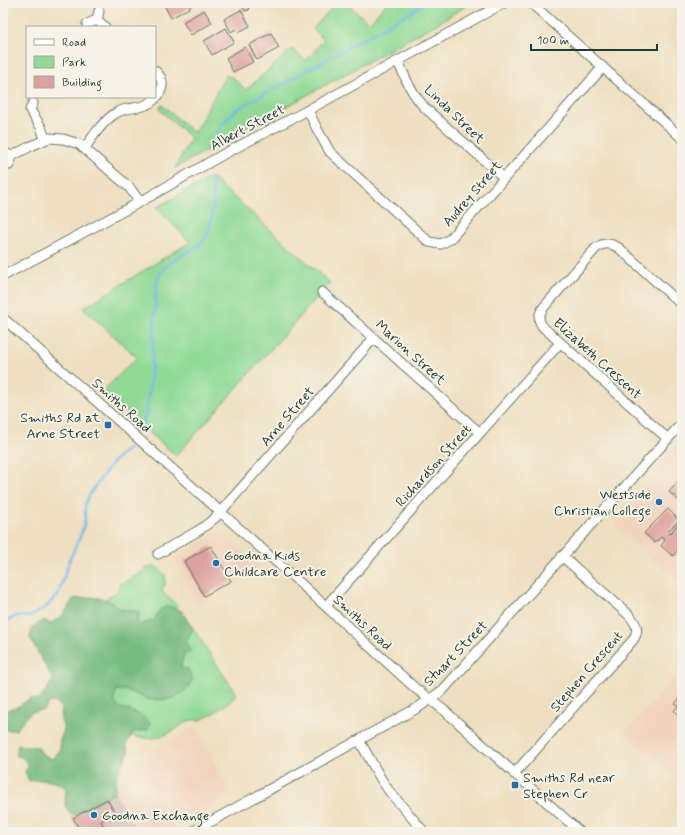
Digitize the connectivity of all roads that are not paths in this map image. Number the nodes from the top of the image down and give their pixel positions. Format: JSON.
{"nodes":[{"id":1,"x":504,"y":3,"type":"edge"},
{"id":2,"x":531,"y":3,"type":"edge"},
{"id":3,"x":87,"y":24,"type":"dead end"},
{"id":4,"x":104,"y":26,"type":"edge"},
{"id":5,"x":398,"y":61,"type":"junction"},
{"id":6,"x":603,"y":68,"type":"junction"},
{"id":7,"x":156,"y":72,"type":"edge"},
{"id":8,"x":156,"y":96,"type":"edge"},
{"id":9,"x":154,"y":98,"type":"edge"},
{"id":10,"x":28,"y":108,"type":"dead end"},
{"id":11,"x":308,"y":110,"type":"junction"},
{"id":12,"x":682,"y":138,"type":"edge"},
{"id":13,"x":45,"y":139,"type":"junction"},
{"id":14,"x":85,"y":148,"type":"junction"},
{"id":15,"x":3,"y":152,"type":"edge"},
{"id":16,"x":504,"y":178,"type":"junction"},
{"id":17,"x":140,"y":202,"type":"junction"},
{"id":18,"x":3,"y":276,"type":"edge"},
{"id":19,"x":322,"y":292,"type":"dead end"},
{"id":20,"x":682,"y":305,"type":"edge"},
{"id":21,"x":3,"y":318,"type":"edge"},
{"id":22,"x":374,"y":338,"type":"junction"},
{"id":23,"x":560,"y":343,"type":"junction"},
{"id":24,"x":682,"y":423,"type":"edge"},
{"id":25,"x":480,"y":433,"type":"junction"},
{"id":26,"x":668,"y":439,"type":"junction"},
{"id":27,"x":220,"y":512,"type":"junction"},
{"id":28,"x":158,"y":554,"type":"dead end"},
{"id":29,"x":562,"y":556,"type":"junction"},
{"id":30,"x":326,"y":606,"type":"junction"},
{"id":31,"x":430,"y":700,"type":"junction"},
{"id":32,"x":359,"y":740,"type":"junction"},
{"id":33,"x":514,"y":774,"type":"junction"},
{"id":34,"x":192,"y":832,"type":"edge"},
{"id":35,"x":424,"y":832,"type":"edge"},
{"id":36,"x":580,"y":832,"type":"edge"}],
"edges":[{"from":1,"to":5,"type":"street","name":"Albert Street"},
{"from":2,"to":6,"type":"street"},
{"from":3,"to":4,"type":"street"},
{"from":5,"to":11,"type":"street","name":"Albert Street"},
{"from":5,"to":16,"type":"street","name":"Linda Street"},
{"from":6,"to":12,"type":"street"},
{"from":6,"to":16,"type":"street","name":"Audrey Street"},
{"from":7,"to":8,"type":"street"},
{"from":9,"to":14,"type":"street"},
{"from":10,"to":13,"type":"street"},
{"from":11,"to":16,"type":"street","name":"Audrey Street"},
{"from":11,"to":17,"type":"street","name":"Albert Street"},
{"from":13,"to":14,"type":"street"},
{"from":13,"to":15,"type":"street"},
{"from":14,"to":17,"type":"street"},
{"from":17,"to":18,"type":"street","name":"Albert Street"},
{"from":19,"to":22,"type":"street","name":"Marion Street"},
{"from":20,"to":23,"type":"street","name":"Elizabeth Crescent"},
{"from":21,"to":27,"type":"street","name":"Smiths Road"},
{"from":22,"to":25,"type":"street","name":"Marion Street"},
{"from":22,"to":27,"type":"street","name":"Arne Street"},
{"from":23,"to":25,"type":"street","name":"Richardson Street"},
{"from":23,"to":26,"type":"street","name":"Elizabeth Crescent"},
{"from":24,"to":26,"type":"street","name":"Stuart Street"},
{"from":25,"to":30,"type":"street","name":"Richardson Street"},
{"from":26,"to":29,"type":"street","name":"Stuart Street"},
{"from":27,"to":28,"type":"street","name":"Arne Street"},
{"from":27,"to":30,"type":"street","name":"Smiths Road"},
{"from":29,"to":31,"type":"street","name":"Stuart Street"},
{"from":29,"to":33,"type":"street","name":"Stephen Crescent"},
{"from":30,"to":31,"type":"street","name":"Smiths Road"},
{"from":31,"to":32,"type":"street","name":"Stuart Street"},
{"from":31,"to":33,"type":"street","name":"Smiths Road"},
{"from":32,"to":34,"type":"street","name":"Stuart Street"},
{"from":32,"to":35,"type":"street"},
{"from":33,"to":36,"type":"street","name":"Smiths Road"}]}
